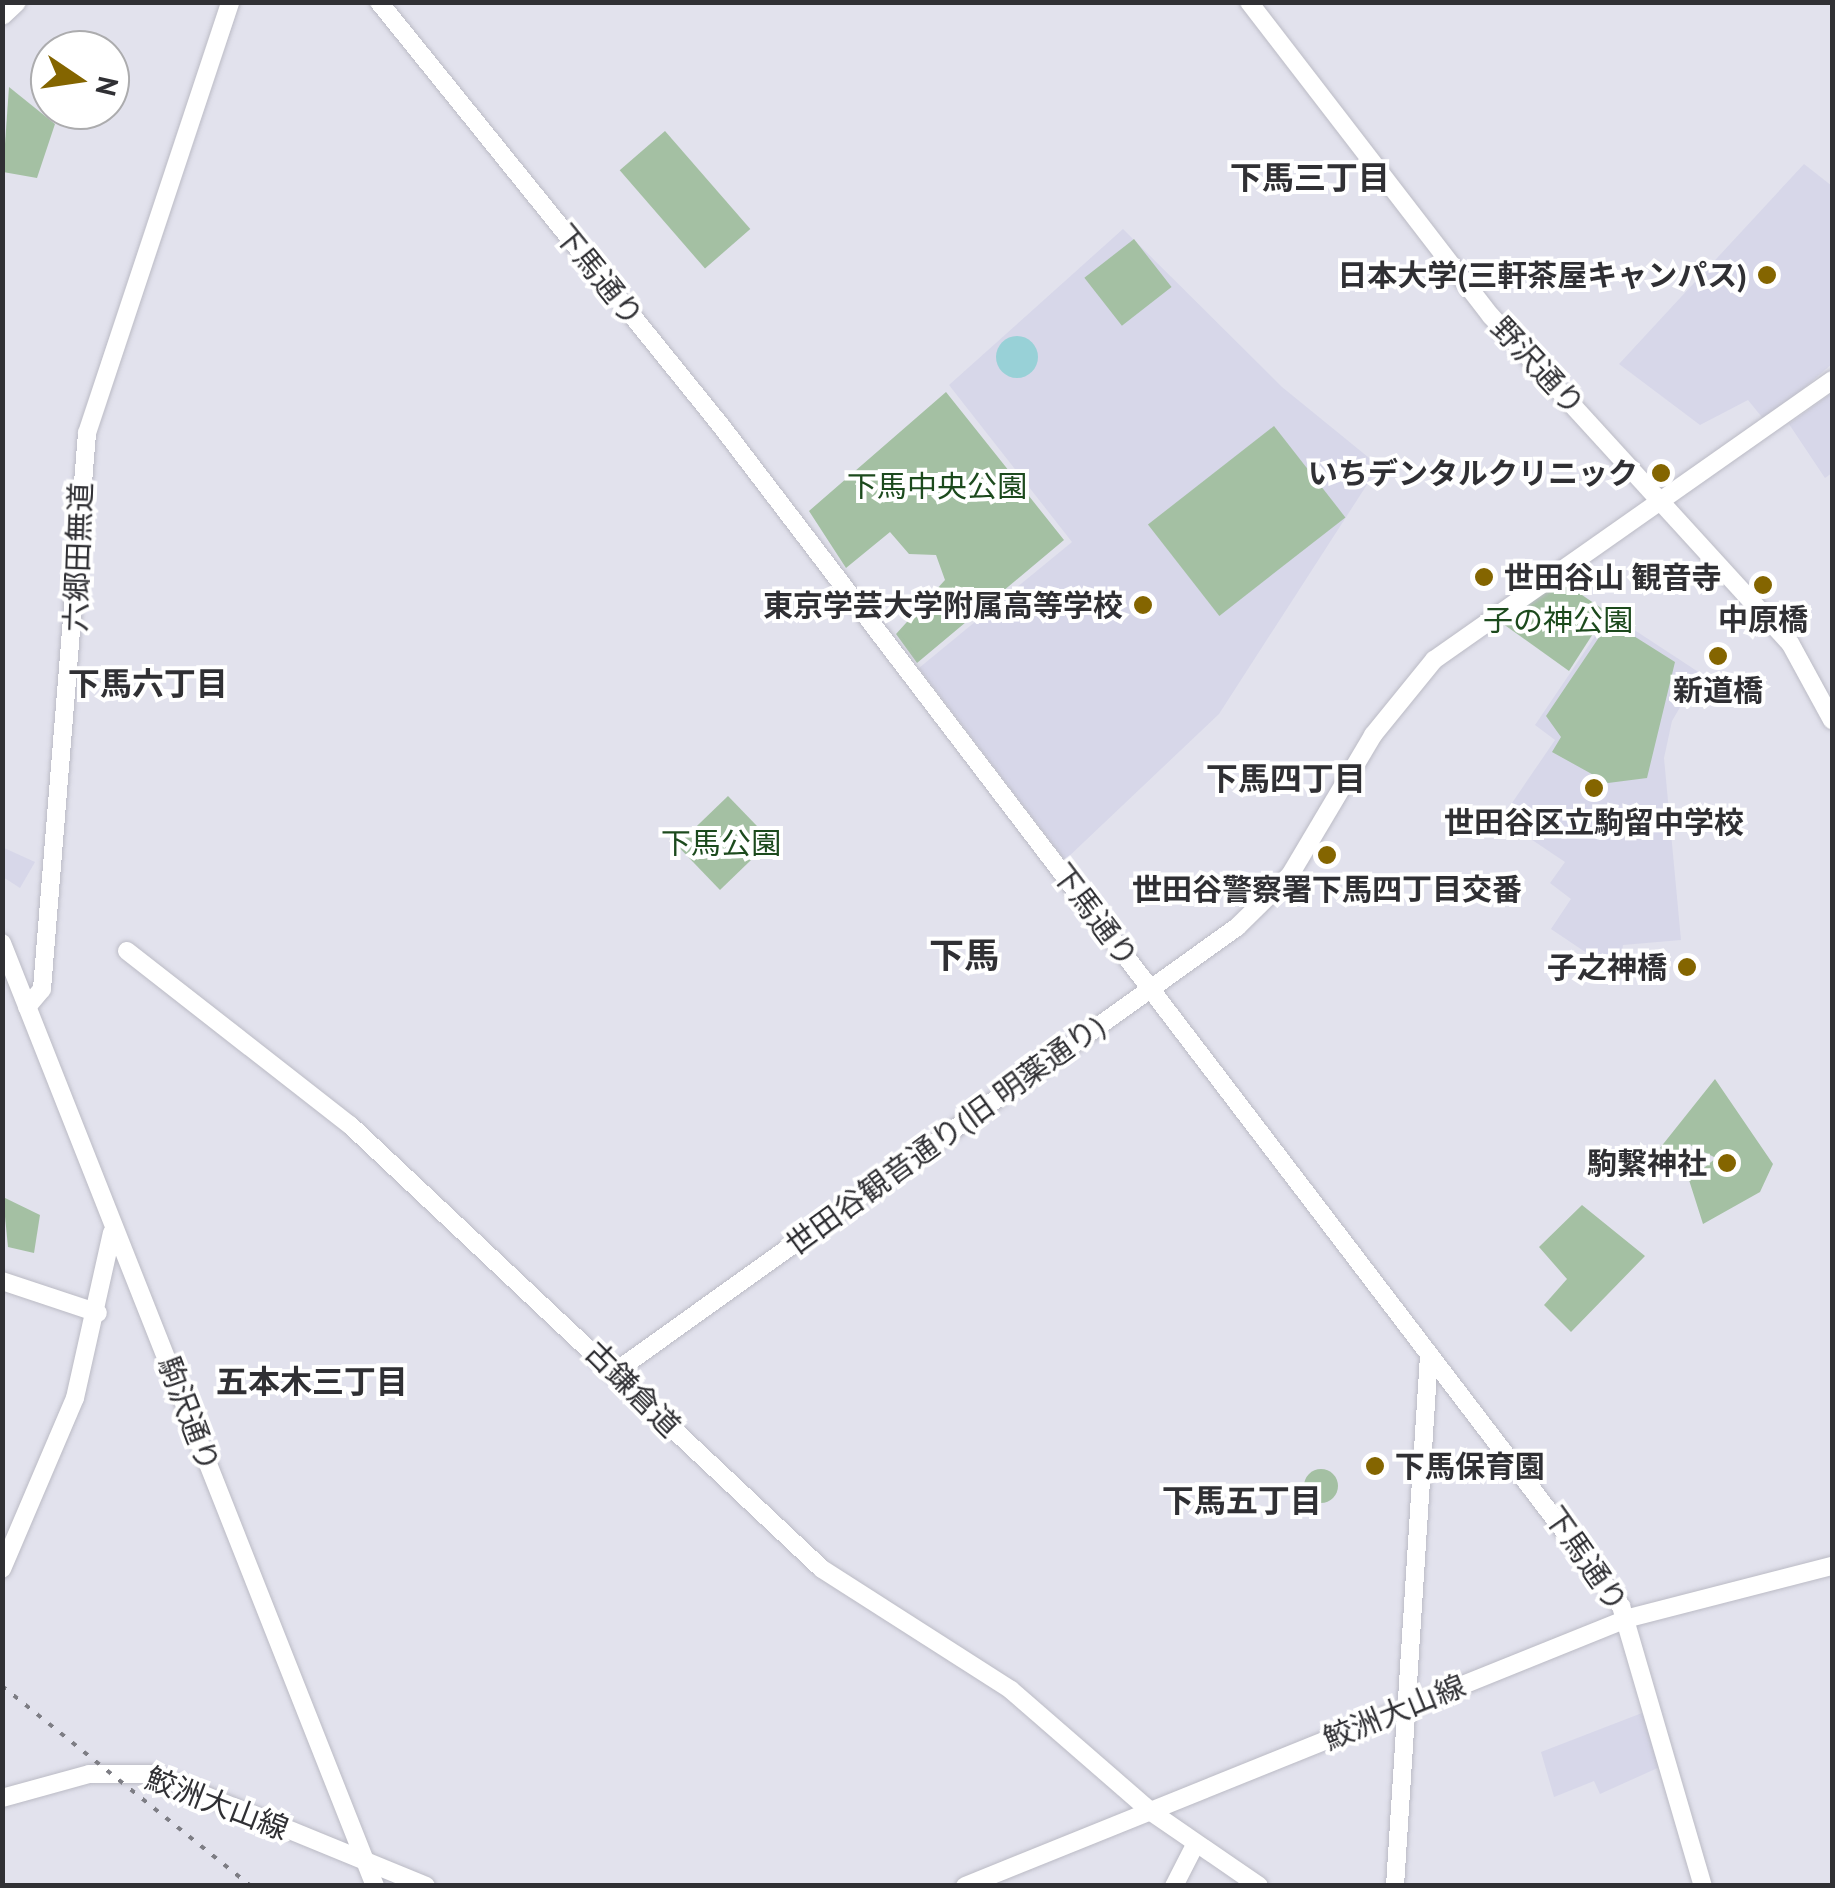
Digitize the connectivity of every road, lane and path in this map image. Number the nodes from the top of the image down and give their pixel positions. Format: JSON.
{"nodes":[{"id":1,"x":16,"y":2,"type":"edge"},
{"id":2,"x":230,"y":2,"type":"edge"},
{"id":3,"x":379,"y":2,"type":"edge"},
{"id":4,"x":1249,"y":2,"type":"edge"},
{"id":5,"x":2,"y":15,"type":"edge"},
{"id":6,"x":1832,"y":380,"type":"edge"},
{"id":7,"x":1660,"y":497,"type":"junction"},
{"id":8,"x":1832,"y":720,"type":"edge"},
{"id":9,"x":2,"y":943,"type":"edge"},
{"id":10,"x":127,"y":951,"type":"dead end"},
{"id":11,"x":1151,"y":988,"type":"junction"},
{"id":12,"x":27,"y":1007,"type":"junction"},
{"id":13,"x":112,"y":1227,"type":"junction"},
{"id":14,"x":2,"y":1281,"type":"edge"},
{"id":15,"x":98,"y":1313,"type":"junction"},
{"id":16,"x":1429,"y":1356,"type":"junction"},
{"id":17,"x":620,"y":1369,"type":"junction"},
{"id":18,"x":1832,"y":1566,"type":"edge"},
{"id":19,"x":2,"y":1569,"type":"edge"},
{"id":20,"x":1629,"y":1618,"type":"junction"},
{"id":21,"x":1405,"y":1708,"type":"junction"},
{"id":22,"x":2,"y":1798,"type":"edge"},
{"id":23,"x":1150,"y":1811,"type":"junction"},
{"id":24,"x":1196,"y":1843,"type":"junction"},
{"id":25,"x":368,"y":1865,"type":"junction"},
{"id":26,"x":375,"y":1886,"type":"edge"},
{"id":27,"x":426,"y":1886,"type":"edge"},
{"id":28,"x":965,"y":1886,"type":"edge"},
{"id":29,"x":1174,"y":1886,"type":"edge"},
{"id":30,"x":1258,"y":1886,"type":"edge"},
{"id":31,"x":1395,"y":1886,"type":"edge"},
{"id":32,"x":1703,"y":1886,"type":"edge"}],
"edges":[{"from":1,"to":5,"type":"main road"},
{"from":2,"to":12,"type":"street","name":"六郷田無道"},
{"from":3,"to":11,"type":"street","name":"下馬通り"},
{"from":4,"to":7,"type":"street","name":"野沢通り"},
{"from":6,"to":7,"type":"street","name":"世田谷観音通り(旧 明薬通り)"},
{"from":7,"to":8,"type":"street","name":"野沢通り"},
{"from":7,"to":11,"type":"street","name":"世田谷観音通り(旧 明薬通り)"},
{"from":9,"to":12,"type":"street","name":"駒沢通り"},
{"from":10,"to":17,"type":"street","name":"古鎌倉道"},
{"from":11,"to":16,"type":"street","name":"下馬通り"},
{"from":11,"to":17,"type":"street","name":"世田谷観音通り(旧 明薬通り)"},
{"from":12,"to":13,"type":"street","name":"駒沢通り"},
{"from":13,"to":15,"type":"street"},
{"from":13,"to":25,"type":"street","name":"駒沢通り"},
{"from":14,"to":15,"type":"street"},
{"from":15,"to":19,"type":"street"},
{"from":16,"to":20,"type":"street","name":"下馬通り"},
{"from":16,"to":21,"type":"street"},
{"from":17,"to":23,"type":"street","name":"古鎌倉道"},
{"from":18,"to":20,"type":"street","name":"鮫洲大山線"},
{"from":20,"to":21,"type":"street","name":"鮫洲大山線"},
{"from":20,"to":32,"type":"street","name":"下馬通り"},
{"from":21,"to":23,"type":"street","name":"鮫洲大山線"},
{"from":21,"to":31,"type":"street"},
{"from":22,"to":25,"type":"street","name":"鮫洲大山線"},
{"from":23,"to":24,"type":"street","name":"古鎌倉道"},
{"from":23,"to":28,"type":"street","name":"鮫洲大山線"},
{"from":24,"to":29,"type":"street"},
{"from":24,"to":30,"type":"street"},
{"from":25,"to":26,"type":"street","name":"駒沢通り"},
{"from":25,"to":27,"type":"street","name":"鮫洲大山線"}]}
